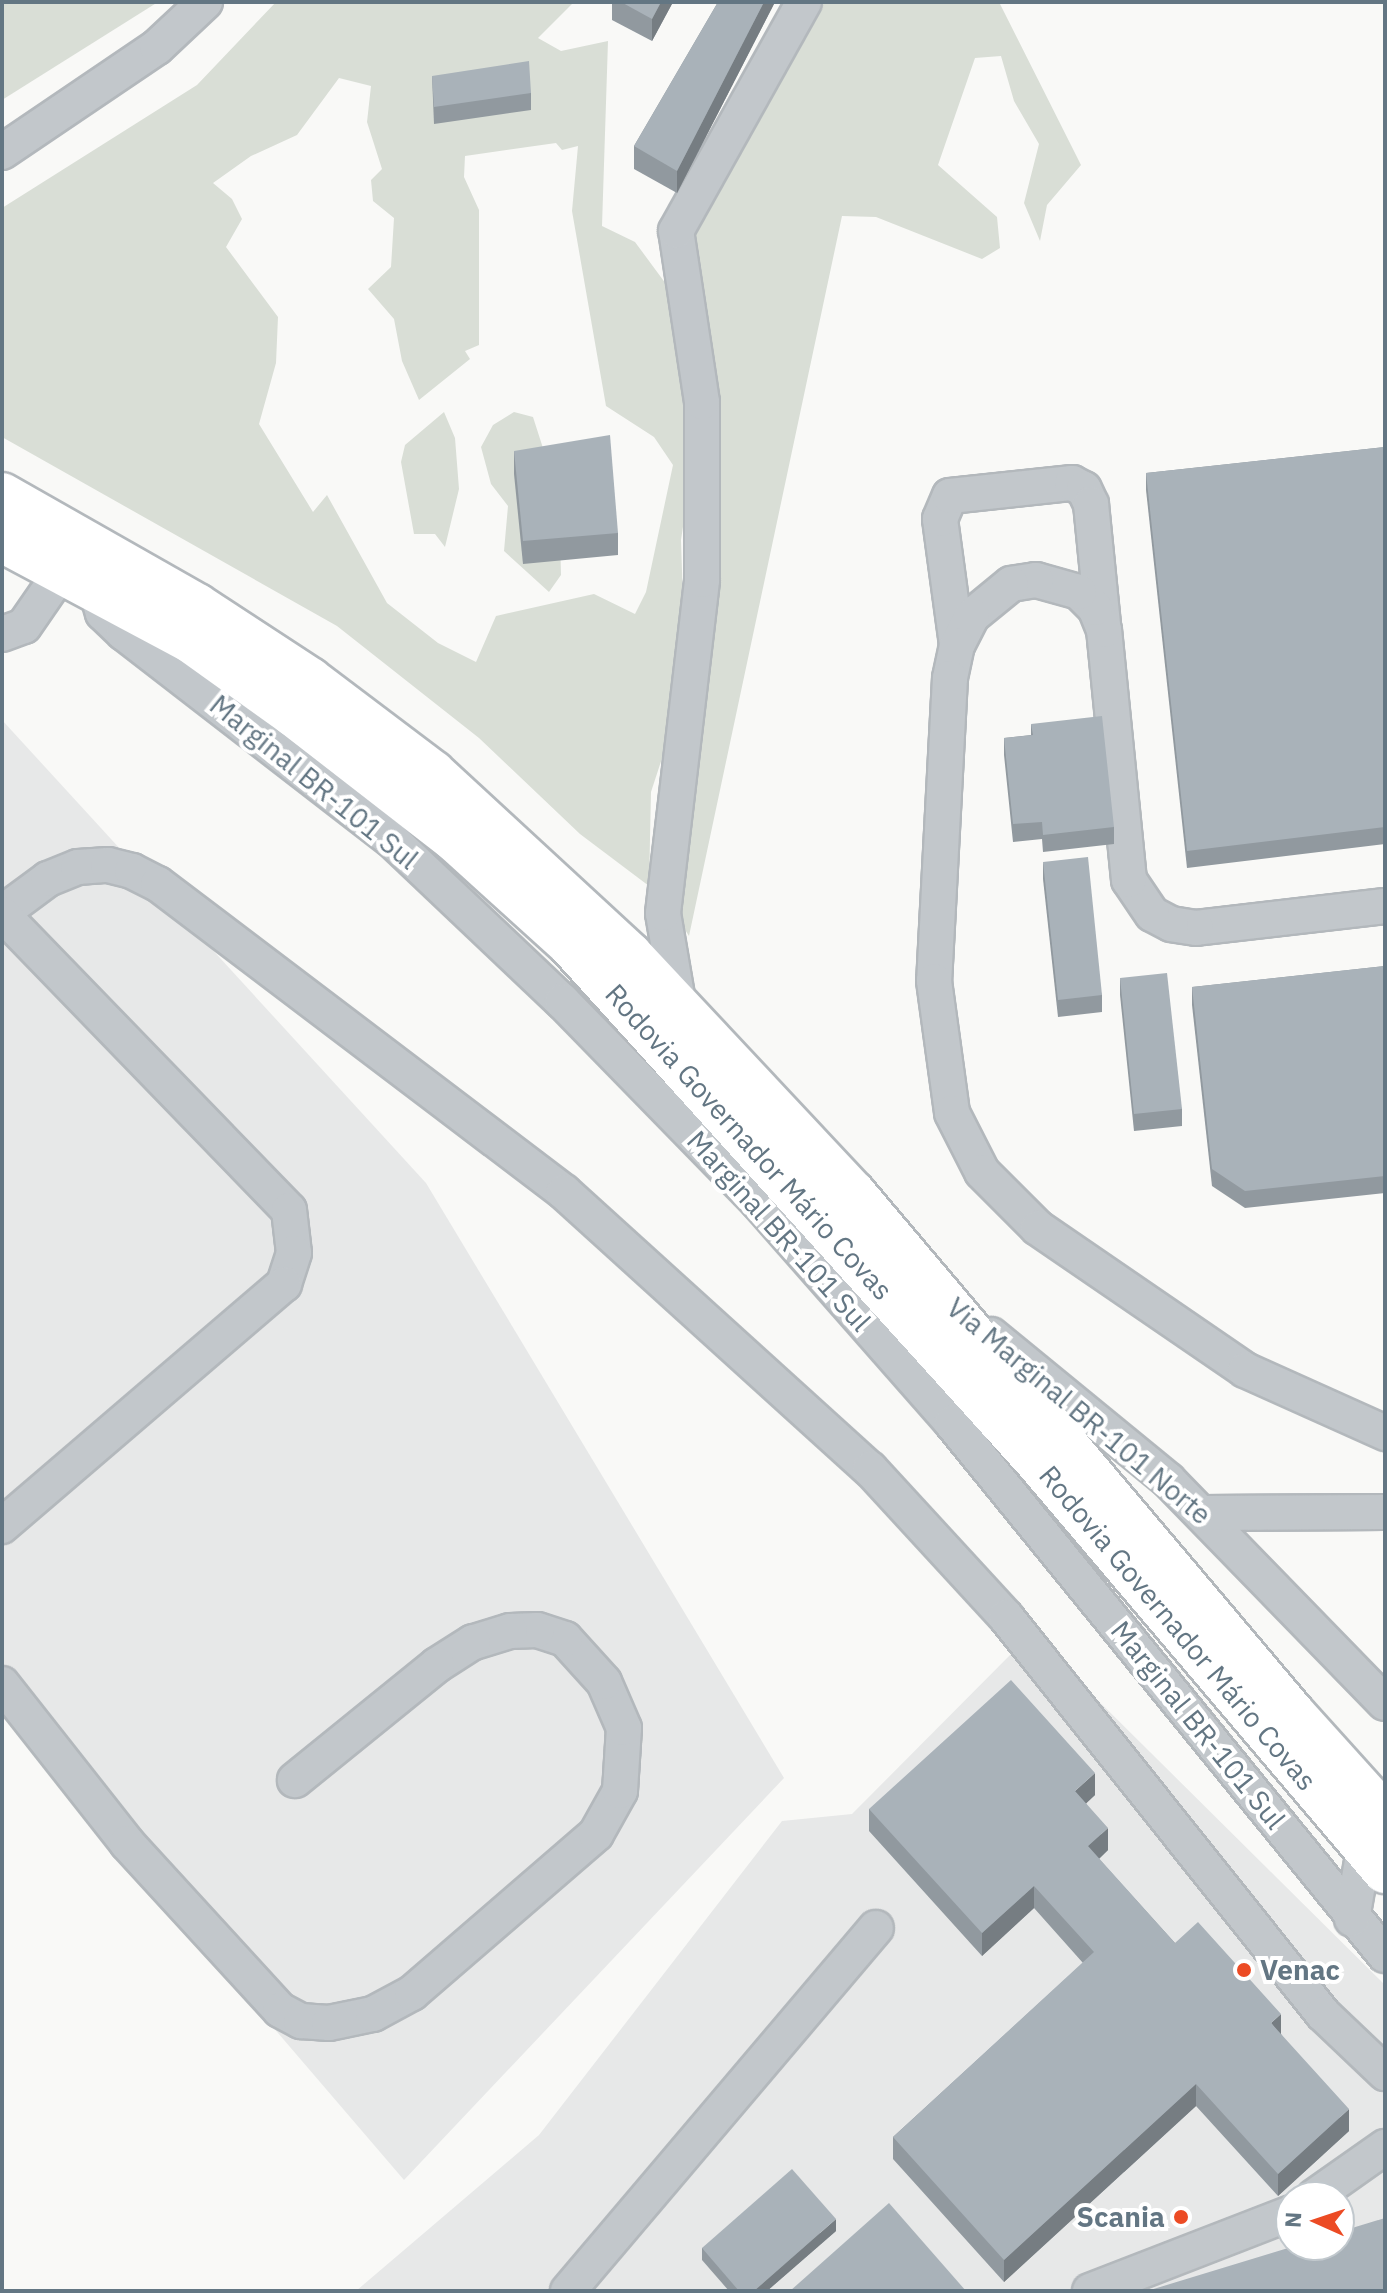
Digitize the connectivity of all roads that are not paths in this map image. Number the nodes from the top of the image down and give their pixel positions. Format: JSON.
{"nodes":[{"id":1,"x":205,"y":2,"type":"edge"},
{"id":2,"x":804,"y":2,"type":"edge"},
{"id":3,"x":2,"y":152,"type":"edge"},
{"id":4,"x":2,"y":473,"type":"edge"},
{"id":5,"x":2,"y":495,"type":"edge"},
{"id":6,"x":2,"y":540,"type":"edge"},
{"id":7,"x":79,"y":580,"type":"junction"},
{"id":8,"x":205,"y":611,"type":"junction"},
{"id":9,"x":1104,"y":630,"type":"junction"},
{"id":10,"x":2,"y":634,"type":"edge"},
{"id":11,"x":957,"y":645,"type":"junction"},
{"id":12,"x":1385,"y":906,"type":"edge"},
{"id":13,"x":2,"y":914,"type":"edge"},
{"id":14,"x":679,"y":1007,"type":"junction"},
{"id":15,"x":939,"y":1292,"type":"junction"},
{"id":16,"x":1385,"y":1433,"type":"edge"},
{"id":17,"x":1371,"y":1511,"type":"edge"},
{"id":18,"x":1203,"y":1513,"type":"junction"},
{"id":19,"x":2,"y":1526,"type":"edge"},
{"id":20,"x":1385,"y":1540,"type":"edge"},
{"id":21,"x":2,"y":1684,"type":"edge"},
{"id":22,"x":1385,"y":1703,"type":"edge"},
{"id":23,"x":295,"y":1780,"type":"dead end"},
{"id":24,"x":1385,"y":1816,"type":"edge"},
{"id":25,"x":1374,"y":1863,"type":"edge"},
{"id":26,"x":1352,"y":1919,"type":"junction"},
{"id":27,"x":876,"y":1928,"type":"dead end"},
{"id":28,"x":1385,"y":1955,"type":"edge"},
{"id":29,"x":1383,"y":2068,"type":"edge"},
{"id":30,"x":1385,"y":2147,"type":"edge"},
{"id":31,"x":1337,"y":2181,"type":"edge"},
{"id":32,"x":1275,"y":2219,"type":"edge"},
{"id":33,"x":568,"y":2291,"type":"edge"},
{"id":34,"x":1090,"y":2291,"type":"edge"}],
"edges":[{"from":1,"to":3,"type":"street"},
{"from":2,"to":14,"type":"street"},
{"from":4,"to":8,"type":"highway"},
{"from":5,"to":8,"type":"highway","name":"Rodovia Governador Mário Covas"},
{"from":6,"to":7,"type":"highway","name":"Rodovia Governador Mário Covas"},
{"from":7,"to":10,"type":"street"},
{"from":7,"to":25,"type":"highway","name":"Rodovia Governador Mário Covas"},
{"from":7,"to":26,"type":"street","name":"Marginal BR-101 Sul"},
{"from":8,"to":14,"type":"highway","name":"Rodovia Governador Mário Covas"},
{"from":9,"to":11,"type":"street"},
{"from":9,"to":11,"type":"street"},
{"from":9,"to":12,"type":"street"},
{"from":11,"to":16,"type":"street"},
{"from":13,"to":19,"type":"street"},
{"from":13,"to":29,"type":"street"},
{"from":14,"to":15,"type":"highway","name":"Rodovia Governador Mário Covas"},
{"from":15,"to":18,"type":"street","name":"Via Marginal BR-101 Norte"},
{"from":15,"to":24,"type":"highway","name":"Rodovia Governador Mário Covas"},
{"from":17,"to":18,"type":"street"},
{"from":17,"to":20,"type":"street"},
{"from":18,"to":22,"type":"street","name":"Via Marginal BR-101 Norte"},
{"from":21,"to":23,"type":"street"},
{"from":25,"to":26,"type":"street"},
{"from":26,"to":28,"type":"street","name":"Marginal BR-101 Sul"},
{"from":27,"to":33,"type":"street"},
{"from":30,"to":31,"type":"street"},
{"from":32,"to":34,"type":"street"}]}
